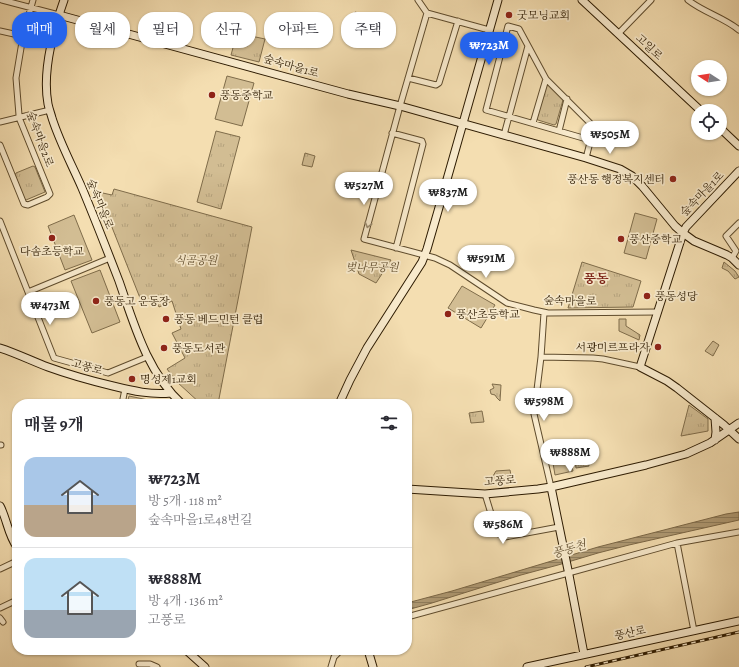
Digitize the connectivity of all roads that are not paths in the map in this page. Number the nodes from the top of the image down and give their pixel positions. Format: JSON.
{"nodes":[{"id":1,"x":2,"y":0,"type":"edge"},
{"id":2,"x":33,"y":0,"type":"edge"},
{"id":3,"x":64,"y":0,"type":"edge"},
{"id":4,"x":418,"y":0,"type":"edge"},
{"id":5,"x":498,"y":0,"type":"edge"},
{"id":6,"x":582,"y":0,"type":"edge"},
{"id":7,"x":651,"y":0,"type":"edge"},
{"id":8,"x":688,"y":0,"type":"edge"},
{"id":9,"x":31,"y":8,"type":"junction"},
{"id":10,"x":30,"y":12,"type":"edge"},
{"id":11,"x":47,"y":12,"type":"edge"},
{"id":12,"x":60,"y":12,"type":"edge"},
{"id":13,"x":428,"y":13,"type":"junction"},
{"id":14,"x":67,"y":17,"type":"edge"},
{"id":15,"x":458,"y":21,"type":"junction"},
{"id":16,"x":738,"y":28,"type":"edge"},
{"id":17,"x":489,"y":30,"type":"junction"},
{"id":18,"x":0,"y":31,"type":"edge"},
{"id":19,"x":12,"y":34,"type":"edge"},
{"id":20,"x":618,"y":34,"type":"junction"},
{"id":21,"x":528,"y":46,"type":"junction"},
{"id":22,"x":21,"y":48,"type":"edge"},
{"id":23,"x":51,"y":48,"type":"edge"},
{"id":24,"x":408,"y":78,"type":"junction"},
{"id":25,"x":546,"y":78,"type":"junction"},
{"id":26,"x":566,"y":99,"type":"junction"},
{"id":27,"x":693,"y":104,"type":"edge"},
{"id":28,"x":400,"y":106,"type":"junction"},
{"id":29,"x":50,"y":110,"type":"junction"},
{"id":30,"x":509,"y":116,"type":"junction"},
{"id":31,"x":19,"y":117,"type":"junction"},
{"id":32,"x":0,"y":122,"type":"edge"},
{"id":33,"x":533,"y":123,"type":"junction"},
{"id":34,"x":463,"y":124,"type":"junction"},
{"id":35,"x":559,"y":131,"type":"junction"},
{"id":36,"x":392,"y":133,"type":"junction"},
{"id":37,"x":504,"y":135,"type":"junction"},
{"id":38,"x":727,"y":135,"type":"edge"},
{"id":39,"x":590,"y":140,"type":"junction"},
{"id":40,"x":0,"y":145,"type":"edge"},
{"id":41,"x":739,"y":146,"type":"edge"},
{"id":42,"x":586,"y":158,"type":"junction"},
{"id":43,"x":739,"y":171,"type":"edge"},
{"id":44,"x":0,"y":221,"type":"edge"},
{"id":45,"x":739,"y":223,"type":"edge"},
{"id":46,"x":683,"y":233,"type":"junction"},
{"id":47,"x":396,"y":248,"type":"junction"},
{"id":48,"x":425,"y":255,"type":"junction"},
{"id":49,"x":110,"y":258,"type":"junction"},
{"id":50,"x":732,"y":258,"type":"junction"},
{"id":51,"x":739,"y":265,"type":"edge"},
{"id":52,"x":28,"y":292,"type":"junction"},
{"id":53,"x":658,"y":312,"type":"junction"},
{"id":54,"x":544,"y":313,"type":"junction"},
{"id":55,"x":0,"y":348,"type":"edge"},
{"id":56,"x":147,"y":357,"type":"junction"},
{"id":57,"x":541,"y":357,"type":"junction"},
{"id":58,"x":640,"y":367,"type":"junction"},
{"id":59,"x":125,"y":389,"type":"junction"},
{"id":60,"x":171,"y":393,"type":"junction"},
{"id":61,"x":123,"y":399,"type":"edge"},
{"id":62,"x":177,"y":399,"type":"edge"},
{"id":63,"x":342,"y":399,"type":"edge"},
{"id":64,"x":715,"y":418,"type":"junction"},
{"id":65,"x":739,"y":423,"type":"edge"},
{"id":66,"x":729,"y":430,"type":"junction"},
{"id":67,"x":739,"y":439,"type":"edge"},
{"id":68,"x":715,"y":440,"type":"junction"},
{"id":69,"x":551,"y":487,"type":"junction"},
{"id":70,"x":412,"y":489,"type":"edge"},
{"id":71,"x":485,"y":494,"type":"junction"},
{"id":72,"x":0,"y":506,"type":"edge"},
{"id":73,"x":559,"y":527,"type":"junction"},
{"id":74,"x":739,"y":532,"type":"edge"},
{"id":75,"x":11,"y":536,"type":"edge"},
{"id":76,"x":677,"y":543,"type":"junction"},
{"id":77,"x":12,"y":563,"type":"edge"},
{"id":78,"x":0,"y":569,"type":"edge"},
{"id":79,"x":568,"y":571,"type":"junction"},
{"id":80,"x":12,"y":602,"type":"edge"},
{"id":81,"x":0,"y":608,"type":"edge"},
{"id":82,"x":412,"y":616,"type":"edge"},
{"id":83,"x":739,"y":621,"type":"edge"},
{"id":84,"x":694,"y":631,"type":"junction"},
{"id":85,"x":584,"y":654,"type":"junction"},
{"id":86,"x":192,"y":655,"type":"edge"},
{"id":87,"x":336,"y":655,"type":"edge"},
{"id":88,"x":366,"y":655,"type":"edge"},
{"id":89,"x":369,"y":655,"type":"edge"},
{"id":90,"x":374,"y":655,"type":"edge"},
{"id":91,"x":139,"y":664,"type":"dead end"},
{"id":92,"x":157,"y":667,"type":"edge"},
{"id":93,"x":205,"y":667,"type":"edge"},
{"id":94,"x":331,"y":667,"type":"edge"},
{"id":95,"x":369,"y":667,"type":"edge"},
{"id":96,"x":373,"y":667,"type":"edge"},
{"id":97,"x":377,"y":667,"type":"edge"},
{"id":98,"x":526,"y":667,"type":"edge"}],
"edges":[{"from":1,"to":9,"type":"street","name":"숲속마을1로"},
{"from":2,"to":9,"type":"street","name":"숲속마을2로"},
{"from":3,"to":12,"type":"street","name":"숲속마을로"},
{"from":4,"to":13,"type":"street"},
{"from":5,"to":17,"type":"street"},
{"from":6,"to":20,"type":"street","name":"고일로"},
{"from":7,"to":20,"type":"street"},
{"from":8,"to":16,"type":"street"},
{"from":9,"to":10,"type":"street","name":"숲속마을2로"},
{"from":9,"to":11,"type":"street","name":"숲속마을1로"},
{"from":13,"to":15,"type":"street"},
{"from":13,"to":24,"type":"street"},
{"from":14,"to":28,"type":"street","name":"숲속마을1로"},
{"from":15,"to":17,"type":"street"},
{"from":15,"to":24,"type":"street"},
{"from":17,"to":34,"type":"street"},
{"from":18,"to":19,"type":"street"},
{"from":20,"to":27,"type":"street","name":"고일로"},
{"from":21,"to":25,"type":"street"},
{"from":21,"to":30,"type":"street"},
{"from":21,"to":30,"type":"street"},
{"from":22,"to":31,"type":"street","name":"숲속마을2로"},
{"from":23,"to":29,"type":"street","name":"숲속마을로"},
{"from":24,"to":28,"type":"street"},
{"from":25,"to":26,"type":"street"},
{"from":25,"to":33,"type":"street"},
{"from":26,"to":35,"type":"street"},
{"from":26,"to":39,"type":"street"},
{"from":28,"to":34,"type":"street","name":"숲속마을1로"},
{"from":28,"to":36,"type":"street"},
{"from":29,"to":31,"type":"street"},
{"from":29,"to":49,"type":"street","name":"숲속마을로"},
{"from":30,"to":33,"type":"street"},
{"from":30,"to":37,"type":"street"},
{"from":31,"to":32,"type":"street"},
{"from":31,"to":40,"type":"street","name":"숲속마을2로"},
{"from":33,"to":35,"type":"street"},
{"from":34,"to":37,"type":"street","name":"숲속마을1로"},
{"from":34,"to":48,"type":"street"},
{"from":35,"to":39,"type":"street"},
{"from":36,"to":47,"type":"street"},
{"from":36,"to":47,"type":"street","name":"숲속마을로","one_way":true},
{"from":37,"to":42,"type":"street","name":"숲속마을1로"},
{"from":38,"to":41,"type":"street"},
{"from":39,"to":42,"type":"street"},
{"from":42,"to":46,"type":"street","name":"숲속마을1로"},
{"from":43,"to":46,"type":"street","name":"숲속마을1로"},
{"from":44,"to":52,"type":"street"},
{"from":45,"to":50,"type":"street"},
{"from":46,"to":50,"type":"street","name":"숲속마을1로"},
{"from":46,"to":53,"type":"street","name":"숲속마을1로"},
{"from":47,"to":48,"type":"street","name":"숲속마을로"},
{"from":48,"to":54,"type":"street","name":"숲속마을로"},
{"from":48,"to":63,"type":"street"},
{"from":49,"to":52,"type":"street"},
{"from":49,"to":56,"type":"street","name":"숲속마을로"},
{"from":50,"to":51,"type":"street","name":"숲속마을1로"},
{"from":52,"to":56,"type":"street"},
{"from":53,"to":54,"type":"street","name":"숲속마을로"},
{"from":53,"to":58,"type":"street","name":"숲속마을1로"},
{"from":54,"to":57,"type":"street"},
{"from":55,"to":59,"type":"street","name":"고풍로"},
{"from":56,"to":60,"type":"street","name":"숲속마을로"},
{"from":57,"to":58,"type":"street"},
{"from":57,"to":69,"type":"street"},
{"from":58,"to":64,"type":"street"},
{"from":59,"to":60,"type":"street","name":"고풍로"},
{"from":59,"to":61,"type":"street"},
{"from":60,"to":62,"type":"street","name":"숲속마을로"},
{"from":64,"to":66,"type":"street"},
{"from":64,"to":68,"type":"street"},
{"from":65,"to":66,"type":"street","name":"고풍로"},
{"from":66,"to":67,"type":"street"},
{"from":66,"to":68,"type":"street","name":"고풍로"},
{"from":68,"to":69,"type":"street","name":"고풍로"},
{"from":69,"to":71,"type":"street","name":"고풍로"},
{"from":69,"to":73,"type":"street"},
{"from":70,"to":71,"type":"street","name":"고풍로"},
{"from":71,"to":73,"type":"street"},
{"from":72,"to":75,"type":"street"},
{"from":73,"to":79,"type":"street"},
{"from":74,"to":76,"type":"street"},
{"from":76,"to":79,"type":"street"},
{"from":76,"to":84,"type":"street"},
{"from":77,"to":78,"type":"street"},
{"from":79,"to":82,"type":"street"},
{"from":79,"to":85,"type":"street"},
{"from":80,"to":81,"type":"street"},
{"from":83,"to":84,"type":"street","name":"풍산로"},
{"from":84,"to":85,"type":"street","name":"풍산로"},
{"from":85,"to":98,"type":"street","name":"풍산로"},
{"from":86,"to":93,"type":"street"},
{"from":87,"to":94,"type":"street"},
{"from":88,"to":95,"type":"street"},
{"from":89,"to":96,"type":"street"},
{"from":90,"to":97,"type":"street"},
{"from":91,"to":92,"type":"street"}]}
